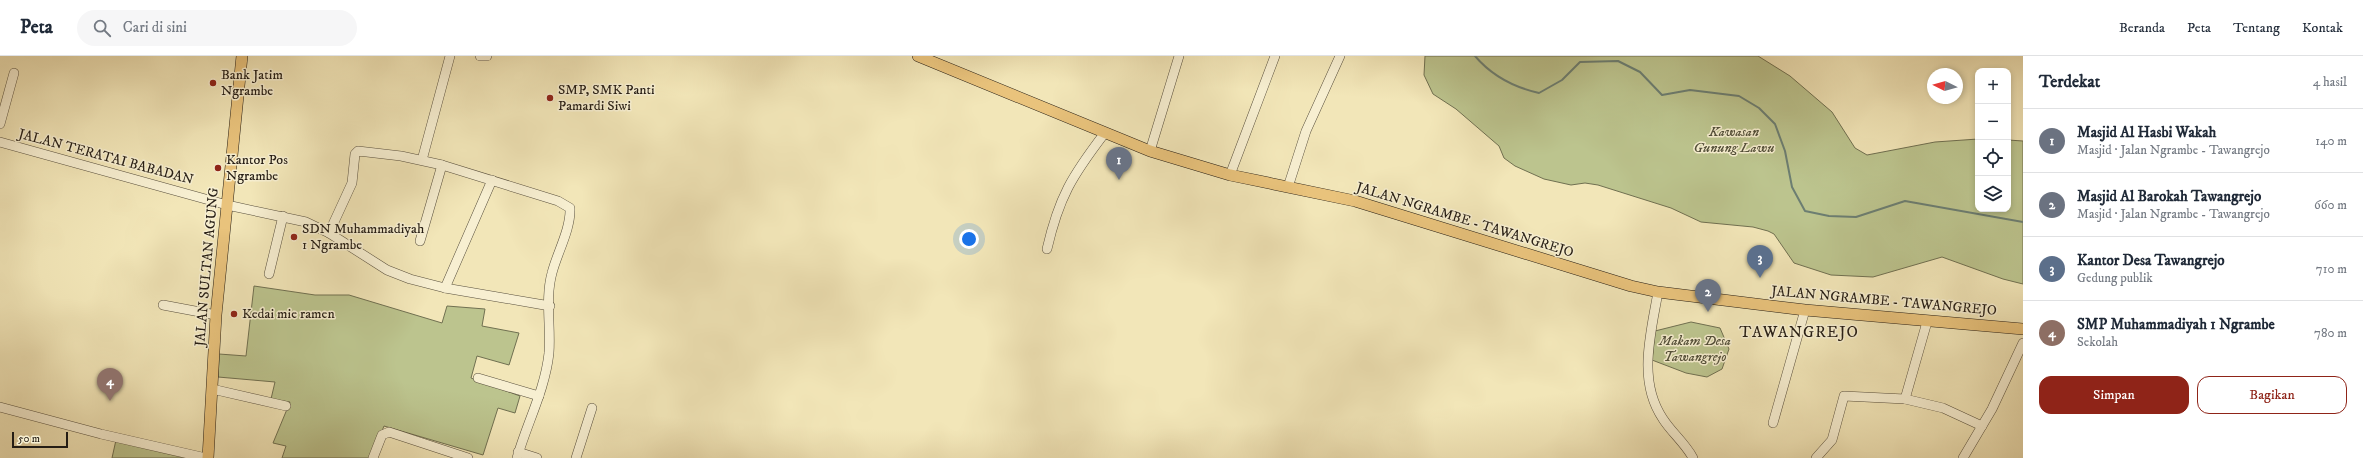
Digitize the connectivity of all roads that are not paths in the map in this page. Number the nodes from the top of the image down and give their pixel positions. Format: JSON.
{"nodes":[{"id":1,"x":242,"y":56,"type":"edge"},
{"id":2,"x":450,"y":56,"type":"edge"},
{"id":3,"x":480,"y":56,"type":"edge"},
{"id":4,"x":487,"y":56,"type":"edge"},
{"id":5,"x":918,"y":56,"type":"edge"},
{"id":6,"x":1179,"y":56,"type":"edge"},
{"id":7,"x":1275,"y":56,"type":"edge"},
{"id":8,"x":1340,"y":56,"type":"edge"},
{"id":9,"x":14,"y":74,"type":"dead end"},
{"id":10,"x":0,"y":124,"type":"edge"},
{"id":11,"x":1104,"y":134,"type":"junction"},
{"id":12,"x":0,"y":142,"type":"edge"},
{"id":13,"x":1150,"y":152,"type":"junction"},
{"id":14,"x":422,"y":160,"type":"junction"},
{"id":15,"x":442,"y":165,"type":"junction"},
{"id":16,"x":1230,"y":175,"type":"junction"},
{"id":17,"x":492,"y":180,"type":"junction"},
{"id":18,"x":1288,"y":187,"type":"junction"},
{"id":19,"x":227,"y":205,"type":"junction"},
{"id":20,"x":283,"y":216,"type":"junction"},
{"id":21,"x":329,"y":233,"type":"junction"},
{"id":22,"x":420,"y":241,"type":"dead end"},
{"id":23,"x":1047,"y":249,"type":"dead end"},
{"id":24,"x":269,"y":274,"type":"dead end"},
{"id":25,"x":445,"y":288,"type":"junction"},
{"id":26,"x":1658,"y":292,"type":"junction"},
{"id":27,"x":163,"y":305,"type":"dead end"},
{"id":28,"x":550,"y":306,"type":"junction"},
{"id":29,"x":1805,"y":310,"type":"junction"},
{"id":30,"x":216,"y":315,"type":"junction"},
{"id":31,"x":1927,"y":322,"type":"junction"},
{"id":32,"x":2023,"y":329,"type":"edge"},
{"id":33,"x":2023,"y":343,"type":"edge"},
{"id":34,"x":478,"y":378,"type":"dead end"},
{"id":35,"x":212,"y":389,"type":"junction"},
{"id":36,"x":539,"y":396,"type":"junction"},
{"id":37,"x":1905,"y":399,"type":"junction"},
{"id":38,"x":286,"y":406,"type":"dead end"},
{"id":39,"x":0,"y":407,"type":"edge"},
{"id":40,"x":592,"y":408,"type":"dead end"},
{"id":41,"x":1773,"y":423,"type":"dead end"},
{"id":42,"x":1982,"y":426,"type":"junction"},
{"id":43,"x":517,"y":455,"type":"edge"},
{"id":44,"x":207,"y":458,"type":"edge"},
{"id":45,"x":374,"y":458,"type":"edge"},
{"id":46,"x":468,"y":458,"type":"edge"},
{"id":47,"x":537,"y":458,"type":"edge"},
{"id":48,"x":576,"y":458,"type":"edge"},
{"id":49,"x":1693,"y":458,"type":"edge"},
{"id":50,"x":1816,"y":458,"type":"edge"},
{"id":51,"x":1963,"y":458,"type":"edge"}],
"edges":[{"from":1,"to":19,"type":"main road","name":"JALAN SULTAN AGUNG"},
{"from":2,"to":14,"type":"street"},
{"from":3,"to":4,"type":"street"},
{"from":5,"to":11,"type":"main road","name":"JALAN NGRAMBE - TAWANGREJO"},
{"from":6,"to":13,"type":"street"},
{"from":7,"to":16,"type":"street"},
{"from":8,"to":18,"type":"street"},
{"from":9,"to":10,"type":"street"},
{"from":11,"to":13,"type":"main road","name":"JALAN NGRAMBE - TAWANGREJO"},
{"from":11,"to":23,"type":"street"},
{"from":12,"to":19,"type":"street","name":"JALAN TERATAI BABADAN"},
{"from":13,"to":16,"type":"main road","name":"JALAN NGRAMBE - TAWANGREJO"},
{"from":14,"to":15,"type":"street"},
{"from":14,"to":21,"type":"street"},
{"from":15,"to":17,"type":"street"},
{"from":15,"to":22,"type":"street"},
{"from":16,"to":18,"type":"main road","name":"JALAN NGRAMBE - TAWANGREJO"},
{"from":17,"to":25,"type":"street"},
{"from":17,"to":28,"type":"street"},
{"from":18,"to":26,"type":"main road","name":"JALAN NGRAMBE - TAWANGREJO"},
{"from":19,"to":20,"type":"street","name":"JALAN TERATAI BABADAN"},
{"from":19,"to":30,"type":"main road","name":"JALAN SULTAN AGUNG"},
{"from":20,"to":21,"type":"street","name":"JALAN TERATAI BABADAN"},
{"from":20,"to":24,"type":"street"},
{"from":21,"to":25,"type":"street","name":"JALAN TERATAI BABADAN"},
{"from":25,"to":28,"type":"street","name":"JALAN TERATAI BABADAN"},
{"from":26,"to":29,"type":"main road","name":"JALAN NGRAMBE - TAWANGREJO"},
{"from":26,"to":49,"type":"street"},
{"from":27,"to":30,"type":"street"},
{"from":28,"to":36,"type":"street"},
{"from":29,"to":31,"type":"main road","name":"JALAN NGRAMBE - TAWANGREJO"},
{"from":29,"to":41,"type":"street"},
{"from":30,"to":35,"type":"main road","name":"JALAN SULTAN AGUNG"},
{"from":31,"to":32,"type":"main road","name":"JALAN NGRAMBE - TAWANGREJO"},
{"from":31,"to":37,"type":"street"},
{"from":33,"to":42,"type":"street"},
{"from":34,"to":36,"type":"street"},
{"from":35,"to":38,"type":"street"},
{"from":35,"to":44,"type":"main road","name":"JALAN SULTAN AGUNG"},
{"from":36,"to":43,"type":"street"},
{"from":37,"to":42,"type":"street"},
{"from":37,"to":50,"type":"street"},
{"from":39,"to":44,"type":"street"},
{"from":40,"to":48,"type":"street"},
{"from":42,"to":51,"type":"street"},
{"from":43,"to":47,"type":"street"},
{"from":45,"to":46,"type":"street"}]}
